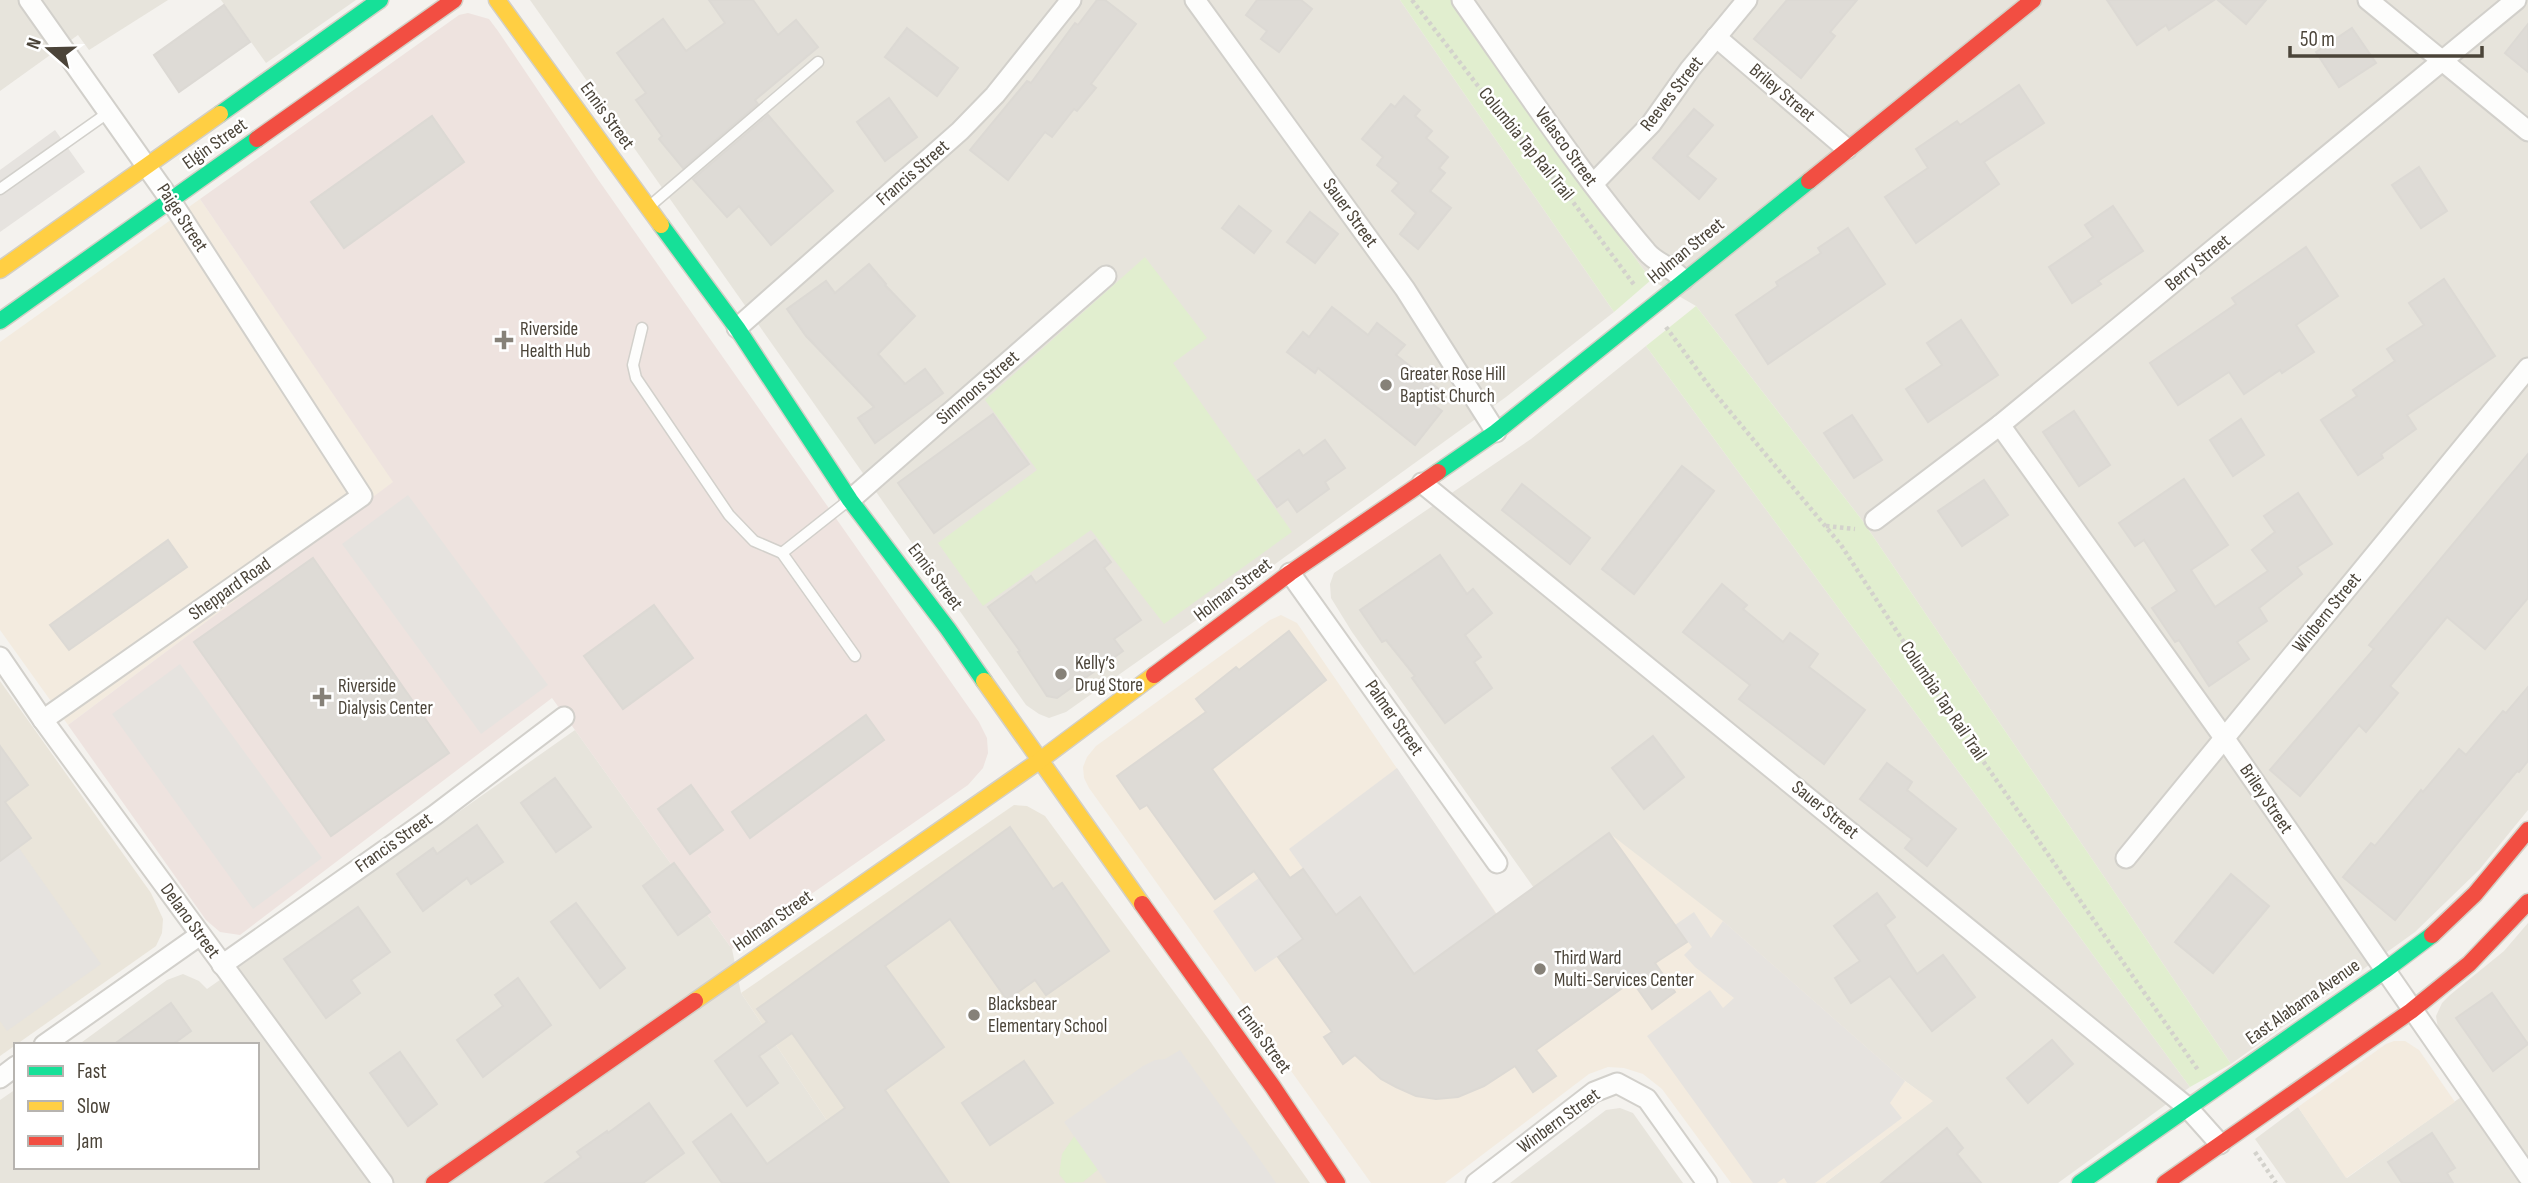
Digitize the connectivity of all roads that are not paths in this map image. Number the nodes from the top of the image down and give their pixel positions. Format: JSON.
{"nodes":[{"id":1,"x":29,"y":0,"type":"edge"},
{"id":2,"x":380,"y":0,"type":"edge"},
{"id":3,"x":454,"y":0,"type":"edge"},
{"id":4,"x":497,"y":0,"type":"edge"},
{"id":5,"x":1071,"y":0,"type":"edge"},
{"id":6,"x":1195,"y":0,"type":"edge"},
{"id":7,"x":1462,"y":0,"type":"edge"},
{"id":8,"x":1747,"y":0,"type":"edge"},
{"id":9,"x":2034,"y":0,"type":"edge"},
{"id":10,"x":2368,"y":0,"type":"edge"},
{"id":11,"x":2516,"y":0,"type":"edge"},
{"id":12,"x":1716,"y":37,"type":"junction"},
{"id":13,"x":818,"y":62,"type":"dead end"},
{"id":14,"x":2443,"y":62,"type":"junction"},
{"id":15,"x":109,"y":112,"type":"junction"},
{"id":16,"x":2528,"y":131,"type":"edge"},
{"id":17,"x":1847,"y":149,"type":"junction"},
{"id":18,"x":148,"y":166,"type":"junction"},
{"id":19,"x":1593,"y":184,"type":"junction"},
{"id":20,"x":0,"y":189,"type":"edge"},
{"id":21,"x":171,"y":201,"type":"junction"},
{"id":22,"x":647,"y":208,"type":"junction"},
{"id":23,"x":0,"y":270,"type":"edge"},
{"id":24,"x":1106,"y":276,"type":"dead end"},
{"id":25,"x":1683,"y":281,"type":"junction"},
{"id":26,"x":0,"y":321,"type":"edge"},
{"id":27,"x":642,"y":328,"type":"dead end"},
{"id":28,"x":737,"y":328,"type":"junction"},
{"id":29,"x":2528,"y":368,"type":"edge"},
{"id":30,"x":2000,"y":425,"type":"junction"},
{"id":31,"x":1496,"y":432,"type":"junction"},
{"id":32,"x":326,"y":442,"type":"joint"},
{"id":33,"x":1422,"y":483,"type":"junction"},
{"id":34,"x":850,"y":500,"type":"junction"},
{"id":35,"x":1875,"y":520,"type":"road end"},
{"id":36,"x":782,"y":553,"type":"junction"},
{"id":37,"x":1290,"y":573,"type":"junction"},
{"id":38,"x":855,"y":656,"type":"dead end"},
{"id":39,"x":0,"y":657,"type":"edge"},
{"id":40,"x":564,"y":717,"type":"dead end"},
{"id":41,"x":44,"y":720,"type":"junction"},
{"id":42,"x":2225,"y":739,"type":"junction"},
{"id":43,"x":1039,"y":761,"type":"junction"},
{"id":44,"x":2528,"y":830,"type":"edge"},
{"id":45,"x":2126,"y":858,"type":"dead end"},
{"id":46,"x":1497,"y":863,"type":"dead end"},
{"id":47,"x":2528,"y":902,"type":"edge"},
{"id":48,"x":200,"y":935,"type":"junction"},
{"id":49,"x":222,"y":965,"type":"junction"},
{"id":50,"x":2384,"y":971,"type":"junction"},
{"id":51,"x":2412,"y":1011,"type":"junction"},
{"id":52,"x":47,"y":1043,"type":"edge"},
{"id":53,"x":2187,"y":1107,"type":"junction"},
{"id":54,"x":2220,"y":1144,"type":"junction"},
{"id":55,"x":2528,"y":1176,"type":"edge"},
{"id":56,"x":383,"y":1183,"type":"edge"},
{"id":57,"x":434,"y":1183,"type":"edge"},
{"id":58,"x":1337,"y":1183,"type":"edge"},
{"id":59,"x":1476,"y":1183,"type":"edge"},
{"id":60,"x":1707,"y":1183,"type":"edge"},
{"id":61,"x":2080,"y":1183,"type":"edge"},
{"id":62,"x":2165,"y":1183,"type":"edge"}],
"edges":[{"from":1,"to":15,"type":"street","name":"Paige Street"},
{"from":2,"to":18,"type":"street","name":"Elgin Street"},
{"from":3,"to":21,"type":"street","name":"Elgin Street"},
{"from":4,"to":22,"type":"street","name":"Ennis Street"},
{"from":5,"to":28,"type":"street","name":"Francis Street"},
{"from":6,"to":31,"type":"street","name":"Sauer Street"},
{"from":7,"to":19,"type":"street","name":"Velasco Street"},
{"from":8,"to":12,"type":"street","name":"Reeves Street"},
{"from":9,"to":17,"type":"street","name":"Holman Street"},
{"from":10,"to":14,"type":"street"},
{"from":11,"to":14,"type":"street","name":"Berry Street"},
{"from":12,"to":17,"type":"street","name":"Briley Street"},
{"from":12,"to":19,"type":"street","name":"Reeves Street"},
{"from":13,"to":22,"type":"lane"},
{"from":14,"to":16,"type":"street"},
{"from":14,"to":30,"type":"street","name":"Berry Street"},
{"from":15,"to":18,"type":"street","name":"Paige Street"},
{"from":15,"to":20,"type":"lane"},
{"from":17,"to":25,"type":"street","name":"Holman Street"},
{"from":18,"to":21,"type":"street","name":"Paige Street"},
{"from":18,"to":23,"type":"street","name":"Elgin Street"},
{"from":19,"to":25,"type":"street","name":"Velasco Street"},
{"from":21,"to":26,"type":"street","name":"Elgin Street"},
{"from":21,"to":32,"type":"street","name":"Paige Street"},
{"from":22,"to":28,"type":"street","name":"Ennis Street"},
{"from":24,"to":34,"type":"street","name":"Simmons Street"},
{"from":25,"to":31,"type":"street","name":"Holman Street"},
{"from":27,"to":36,"type":"lane"},
{"from":28,"to":34,"type":"street","name":"Ennis Street"},
{"from":29,"to":42,"type":"street","name":"Winbern Street"},
{"from":30,"to":35,"type":"street","name":"Berry Street"},
{"from":30,"to":42,"type":"street","name":"Briley Street"},
{"from":31,"to":33,"type":"street","name":"Holman Street"},
{"from":32,"to":41,"type":"street","name":"Sheppard Road"},
{"from":33,"to":37,"type":"street","name":"Holman Street"},
{"from":33,"to":53,"type":"street","name":"Sauer Street"},
{"from":34,"to":36,"type":"lane"},
{"from":34,"to":43,"type":"street","name":"Ennis Street"},
{"from":36,"to":38,"type":"lane"},
{"from":37,"to":43,"type":"street","name":"Holman Street"},
{"from":37,"to":46,"type":"street","name":"Palmer Street"},
{"from":39,"to":41,"type":"street","name":"Delano Street"},
{"from":40,"to":49,"type":"street","name":"Francis Street"},
{"from":41,"to":48,"type":"street","name":"Delano Street"},
{"from":42,"to":45,"type":"street","name":"Winbern Street"},
{"from":42,"to":50,"type":"street","name":"Briley Street"},
{"from":43,"to":57,"type":"street","name":"Holman Street"},
{"from":43,"to":58,"type":"street","name":"Ennis Street"},
{"from":44,"to":50,"type":"street","name":"East Alabama Avenue"},
{"from":47,"to":51,"type":"street"},
{"from":48,"to":49,"type":"street","name":"Delano Street"},
{"from":48,"to":52,"type":"street"},
{"from":49,"to":56,"type":"street","name":"Delano Street"},
{"from":50,"to":51,"type":"street","name":"Briley Street"},
{"from":50,"to":53,"type":"street","name":"East Alabama Avenue"},
{"from":51,"to":54,"type":"street"},
{"from":51,"to":55,"type":"street","name":"Briley Street"},
{"from":53,"to":54,"type":"street","name":"Sauer Street"},
{"from":53,"to":61,"type":"street","name":"East Alabama Avenue"},
{"from":54,"to":62,"type":"street"},
{"from":59,"to":60,"type":"street","name":"Winbern Street"}]}
